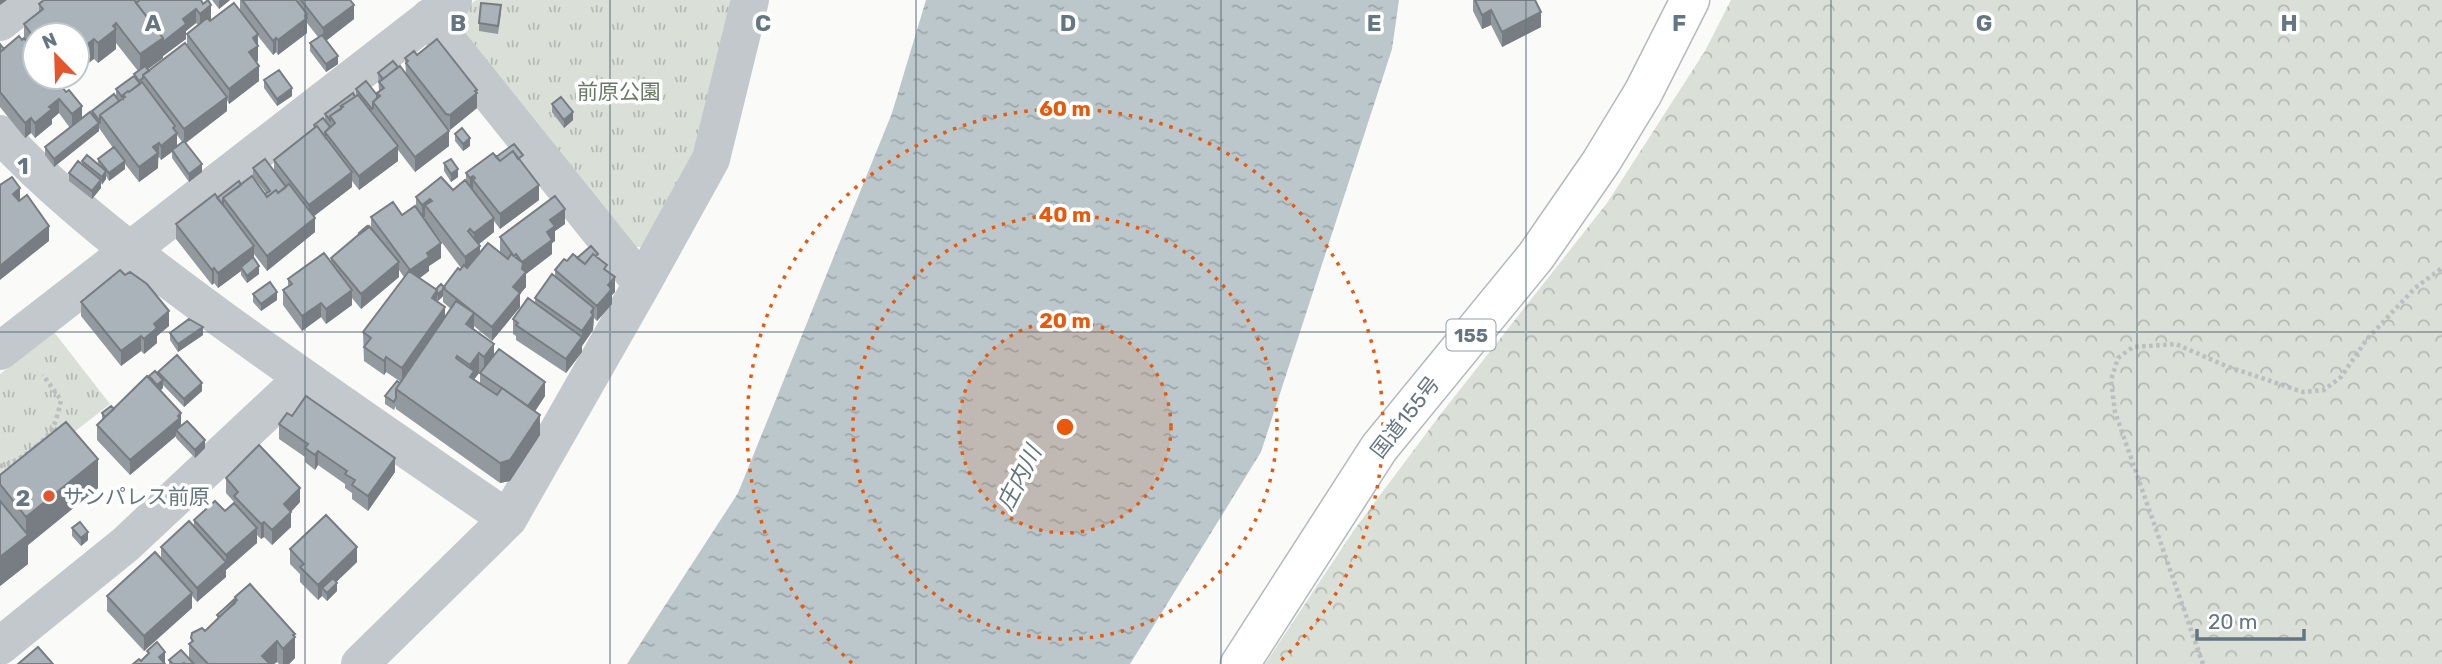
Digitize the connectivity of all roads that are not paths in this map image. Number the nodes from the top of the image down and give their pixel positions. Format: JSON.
{"nodes":[{"id":1,"x":28,"y":0,"type":"edge"},
{"id":2,"x":750,"y":0,"type":"edge"},
{"id":3,"x":1690,"y":0,"type":"edge"},
{"id":4,"x":441,"y":9,"type":"edge"},
{"id":5,"x":0,"y":22,"type":"edge"},
{"id":6,"x":0,"y":134,"type":"edge"},
{"id":7,"x":130,"y":251,"type":"junction"},
{"id":8,"x":642,"y":284,"type":"junction"},
{"id":9,"x":0,"y":351,"type":"edge"},
{"id":10,"x":303,"y":378,"type":"junction"},
{"id":11,"x":508,"y":519,"type":"junction"},
{"id":12,"x":0,"y":646,"type":"edge"},
{"id":13,"x":360,"y":664,"type":"edge"},
{"id":14,"x":1240,"y":664,"type":"edge"}],
"edges":[{"from":1,"to":5,"type":"street"},
{"from":2,"to":8,"type":"street"},
{"from":3,"to":14,"type":"highway","name":"国道155号","number":"155"},
{"from":4,"to":7,"type":"street"},
{"from":4,"to":8,"type":"street"},
{"from":6,"to":7,"type":"street"},
{"from":7,"to":9,"type":"street"},
{"from":7,"to":10,"type":"street"},
{"from":8,"to":11,"type":"street"},
{"from":10,"to":11,"type":"street"},
{"from":10,"to":12,"type":"street"},
{"from":11,"to":13,"type":"street"}]}
